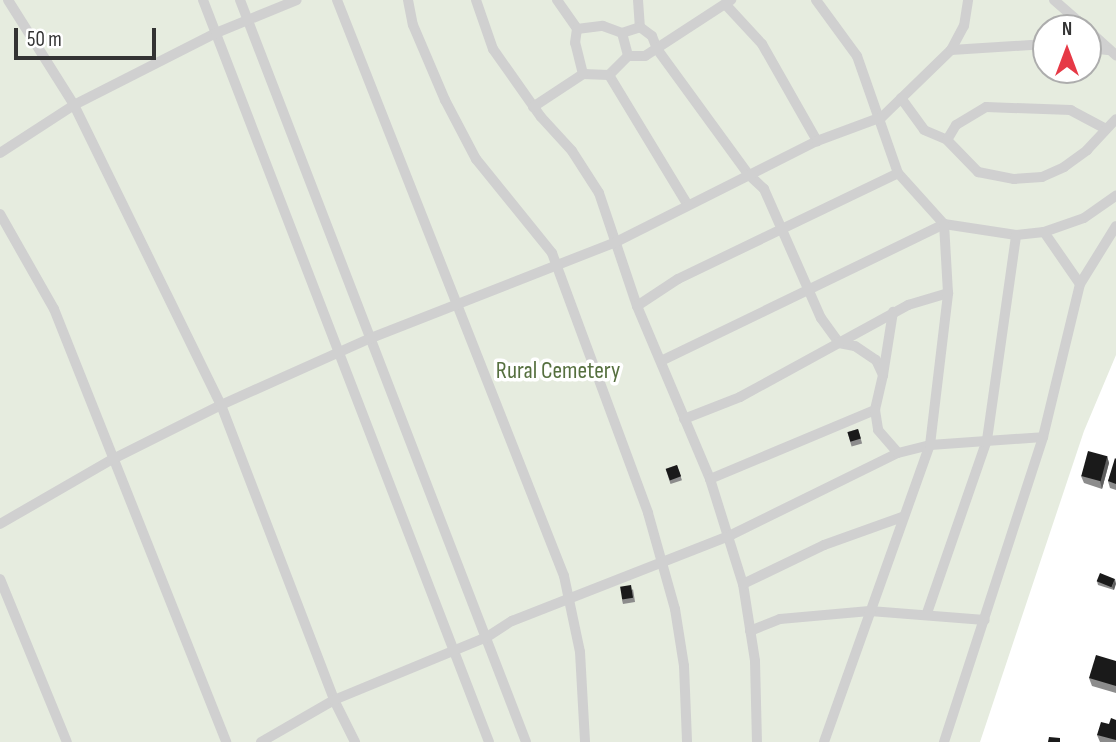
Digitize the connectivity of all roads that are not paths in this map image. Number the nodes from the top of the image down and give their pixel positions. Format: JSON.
{"nodes":[{"id":1,"x":8,"y":0,"type":"edge"},
{"id":2,"x":203,"y":0,"type":"edge"},
{"id":3,"x":240,"y":0,"type":"edge"},
{"id":4,"x":297,"y":0,"type":"edge"},
{"id":5,"x":337,"y":0,"type":"edge"},
{"id":6,"x":408,"y":0,"type":"edge"},
{"id":7,"x":476,"y":0,"type":"edge"},
{"id":8,"x":557,"y":0,"type":"edge"},
{"id":9,"x":638,"y":0,"type":"edge"},
{"id":10,"x":816,"y":0,"type":"edge"},
{"id":11,"x":968,"y":0,"type":"edge"},
{"id":12,"x":1054,"y":0,"type":"edge"},
{"id":13,"x":729,"y":3,"type":"edge"},
{"id":14,"x":1070,"y":14,"type":"edge"},
{"id":15,"x":247,"y":20,"type":"junction"},
{"id":16,"x":640,"y":27,"type":"junction"},
{"id":17,"x":578,"y":29,"type":"junction"},
{"id":18,"x":216,"y":33,"type":"junction"},
{"id":19,"x":622,"y":33,"type":"junction"},
{"id":20,"x":1032,"y":45,"type":"edge"},
{"id":21,"x":657,"y":49,"type":"junction"},
{"id":22,"x":951,"y":50,"type":"junction"},
{"id":23,"x":628,"y":56,"type":"junction"},
{"id":24,"x":583,"y":74,"type":"junction"},
{"id":25,"x":609,"y":75,"type":"junction"},
{"id":26,"x":901,"y":98,"type":"junction"},
{"id":27,"x":74,"y":105,"type":"junction"},
{"id":28,"x":533,"y":107,"type":"junction"},
{"id":29,"x":882,"y":117,"type":"junction"},
{"id":30,"x":1116,"y":119,"type":"edge"},
{"id":31,"x":1106,"y":129,"type":"junction"},
{"id":32,"x":947,"y":140,"type":"junction"},
{"id":33,"x":817,"y":141,"type":"junction"},
{"id":34,"x":0,"y":153,"type":"edge"},
{"id":35,"x":898,"y":173,"type":"junction"},
{"id":36,"x":748,"y":174,"type":"junction"},
{"id":37,"x":1116,"y":196,"type":"edge"},
{"id":38,"x":687,"y":204,"type":"junction"},
{"id":39,"x":0,"y":214,"type":"edge"},
{"id":40,"x":944,"y":224,"type":"junction"},
{"id":41,"x":1116,"y":226,"type":"edge"},
{"id":42,"x":780,"y":232,"type":"junction"},
{"id":43,"x":1044,"y":233,"type":"junction"},
{"id":44,"x":1016,"y":235,"type":"junction"},
{"id":45,"x":616,"y":242,"type":"junction"},
{"id":46,"x":556,"y":267,"type":"junction"},
{"id":47,"x":1080,"y":284,"type":"junction"},
{"id":48,"x":806,"y":292,"type":"junction"},
{"id":49,"x":948,"y":293,"type":"junction"},
{"id":50,"x":637,"y":306,"type":"junction"},
{"id":51,"x":455,"y":308,"type":"junction"},
{"id":52,"x":893,"y":312,"type":"junction"},
{"id":53,"x":371,"y":338,"type":"junction"},
{"id":54,"x":839,"y":343,"type":"junction"},
{"id":55,"x":338,"y":354,"type":"junction"},
{"id":56,"x":661,"y":361,"type":"junction"},
{"id":57,"x":883,"y":375,"type":"junction"},
{"id":58,"x":221,"y":405,"type":"junction"},
{"id":59,"x":875,"y":410,"type":"junction"},
{"id":60,"x":684,"y":419,"type":"junction"},
{"id":61,"x":1043,"y":437,"type":"junction"},
{"id":62,"x":987,"y":440,"type":"junction"},
{"id":63,"x":930,"y":445,"type":"junction"},
{"id":64,"x":898,"y":453,"type":"junction"},
{"id":65,"x":111,"y":460,"type":"junction"},
{"id":66,"x":710,"y":479,"type":"junction"},
{"id":67,"x":902,"y":517,"type":"junction"},
{"id":68,"x":0,"y":524,"type":"edge"},
{"id":69,"x":731,"y":535,"type":"junction"},
{"id":70,"x":662,"y":563,"type":"junction"},
{"id":71,"x":0,"y":579,"type":"edge"},
{"id":72,"x":743,"y":584,"type":"junction"},
{"id":73,"x":568,"y":601,"type":"junction"},
{"id":74,"x":870,"y":611,"type":"junction"},
{"id":75,"x":927,"y":614,"type":"junction"},
{"id":76,"x":985,"y":620,"type":"junction"},
{"id":77,"x":750,"y":631,"type":"junction"},
{"id":78,"x":487,"y":636,"type":"junction"},
{"id":79,"x":454,"y":650,"type":"junction"},
{"id":80,"x":334,"y":700,"type":"junction"},
{"id":81,"x":67,"y":742,"type":"edge"},
{"id":82,"x":226,"y":742,"type":"edge"},
{"id":83,"x":261,"y":742,"type":"edge"},
{"id":84,"x":355,"y":742,"type":"edge"},
{"id":85,"x":489,"y":742,"type":"edge"},
{"id":86,"x":526,"y":742,"type":"edge"},
{"id":87,"x":586,"y":742,"type":"edge"},
{"id":88,"x":687,"y":742,"type":"edge"},
{"id":89,"x":757,"y":742,"type":"edge"},
{"id":90,"x":824,"y":742,"type":"edge"},
{"id":91,"x":943,"y":742,"type":"edge"}],
"edges":[{"from":1,"to":27,"type":"lane"},
{"from":2,"to":18,"type":"lane"},
{"from":3,"to":15,"type":"lane"},
{"from":4,"to":15,"type":"lane"},
{"from":5,"to":51,"type":"lane"},
{"from":6,"to":46,"type":"lane"},
{"from":7,"to":28,"type":"lane"},
{"from":8,"to":17,"type":"lane"},
{"from":9,"to":16,"type":"lane"},
{"from":10,"to":29,"type":"lane"},
{"from":11,"to":22,"type":"lane"},
{"from":12,"to":14,"type":"lane"},
{"from":13,"to":21,"type":"lane"},
{"from":13,"to":33,"type":"lane"},
{"from":15,"to":18,"type":"lane"},
{"from":15,"to":53,"type":"lane"},
{"from":16,"to":19,"type":"lane"},
{"from":16,"to":21,"type":"lane"},
{"from":17,"to":19,"type":"lane"},
{"from":17,"to":24,"type":"lane"},
{"from":18,"to":27,"type":"lane"},
{"from":18,"to":55,"type":"lane"},
{"from":19,"to":23,"type":"lane"},
{"from":20,"to":22,"type":"lane"},
{"from":21,"to":23,"type":"lane"},
{"from":21,"to":36,"type":"lane"},
{"from":22,"to":26,"type":"lane"},
{"from":23,"to":25,"type":"lane"},
{"from":24,"to":25,"type":"lane"},
{"from":24,"to":28,"type":"lane"},
{"from":25,"to":38,"type":"lane"},
{"from":26,"to":29,"type":"lane"},
{"from":26,"to":32,"type":"lane"},
{"from":27,"to":34,"type":"lane"},
{"from":27,"to":58,"type":"lane"},
{"from":28,"to":45,"type":"lane"},
{"from":29,"to":33,"type":"lane"},
{"from":29,"to":35,"type":"lane"},
{"from":30,"to":31,"type":"lane"},
{"from":31,"to":32,"type":"lane"},
{"from":31,"to":32,"type":"lane"},
{"from":33,"to":36,"type":"lane"},
{"from":35,"to":40,"type":"lane"},
{"from":35,"to":42,"type":"lane"},
{"from":36,"to":38,"type":"lane"},
{"from":36,"to":42,"type":"lane"},
{"from":37,"to":43,"type":"lane"},
{"from":38,"to":45,"type":"lane"},
{"from":39,"to":65,"type":"lane"},
{"from":40,"to":44,"type":"lane"},
{"from":40,"to":48,"type":"lane"},
{"from":40,"to":49,"type":"lane"},
{"from":41,"to":47,"type":"lane"},
{"from":42,"to":48,"type":"lane"},
{"from":42,"to":50,"type":"lane"},
{"from":43,"to":44,"type":"lane"},
{"from":43,"to":47,"type":"lane"},
{"from":44,"to":62,"type":"lane"},
{"from":45,"to":46,"type":"lane"},
{"from":45,"to":50,"type":"lane"},
{"from":46,"to":51,"type":"lane"},
{"from":46,"to":70,"type":"lane"},
{"from":47,"to":61,"type":"lane"},
{"from":48,"to":54,"type":"lane"},
{"from":48,"to":56,"type":"lane"},
{"from":49,"to":52,"type":"lane"},
{"from":49,"to":63,"type":"lane"},
{"from":50,"to":56,"type":"lane"},
{"from":51,"to":53,"type":"lane"},
{"from":51,"to":73,"type":"lane"},
{"from":52,"to":54,"type":"lane"},
{"from":52,"to":57,"type":"lane"},
{"from":53,"to":55,"type":"lane"},
{"from":53,"to":78,"type":"lane"},
{"from":54,"to":57,"type":"lane"},
{"from":54,"to":60,"type":"lane"},
{"from":55,"to":58,"type":"lane"},
{"from":55,"to":79,"type":"lane"},
{"from":56,"to":60,"type":"lane"},
{"from":57,"to":59,"type":"lane"},
{"from":58,"to":65,"type":"lane"},
{"from":58,"to":80,"type":"lane"},
{"from":59,"to":64,"type":"lane"},
{"from":59,"to":66,"type":"lane"},
{"from":60,"to":66,"type":"lane"},
{"from":61,"to":62,"type":"lane"},
{"from":61,"to":76,"type":"lane"},
{"from":62,"to":63,"type":"lane"},
{"from":62,"to":75,"type":"lane"},
{"from":63,"to":64,"type":"lane"},
{"from":63,"to":67,"type":"lane"},
{"from":64,"to":69,"type":"lane"},
{"from":65,"to":68,"type":"lane"},
{"from":65,"to":82,"type":"lane"},
{"from":66,"to":69,"type":"lane"},
{"from":67,"to":72,"type":"lane"},
{"from":67,"to":74,"type":"lane"},
{"from":69,"to":70,"type":"lane"},
{"from":69,"to":72,"type":"lane"},
{"from":70,"to":73,"type":"lane"},
{"from":70,"to":88,"type":"lane"},
{"from":71,"to":81,"type":"lane"},
{"from":72,"to":77,"type":"lane"},
{"from":73,"to":78,"type":"lane"},
{"from":73,"to":87,"type":"lane"},
{"from":74,"to":75,"type":"lane"},
{"from":74,"to":77,"type":"lane"},
{"from":74,"to":90,"type":"lane"},
{"from":75,"to":76,"type":"lane"},
{"from":76,"to":91,"type":"lane"},
{"from":77,"to":89,"type":"lane"},
{"from":78,"to":79,"type":"lane"},
{"from":78,"to":86,"type":"lane"},
{"from":79,"to":80,"type":"lane"},
{"from":79,"to":85,"type":"lane"},
{"from":80,"to":83,"type":"lane"},
{"from":80,"to":84,"type":"lane"}]}
